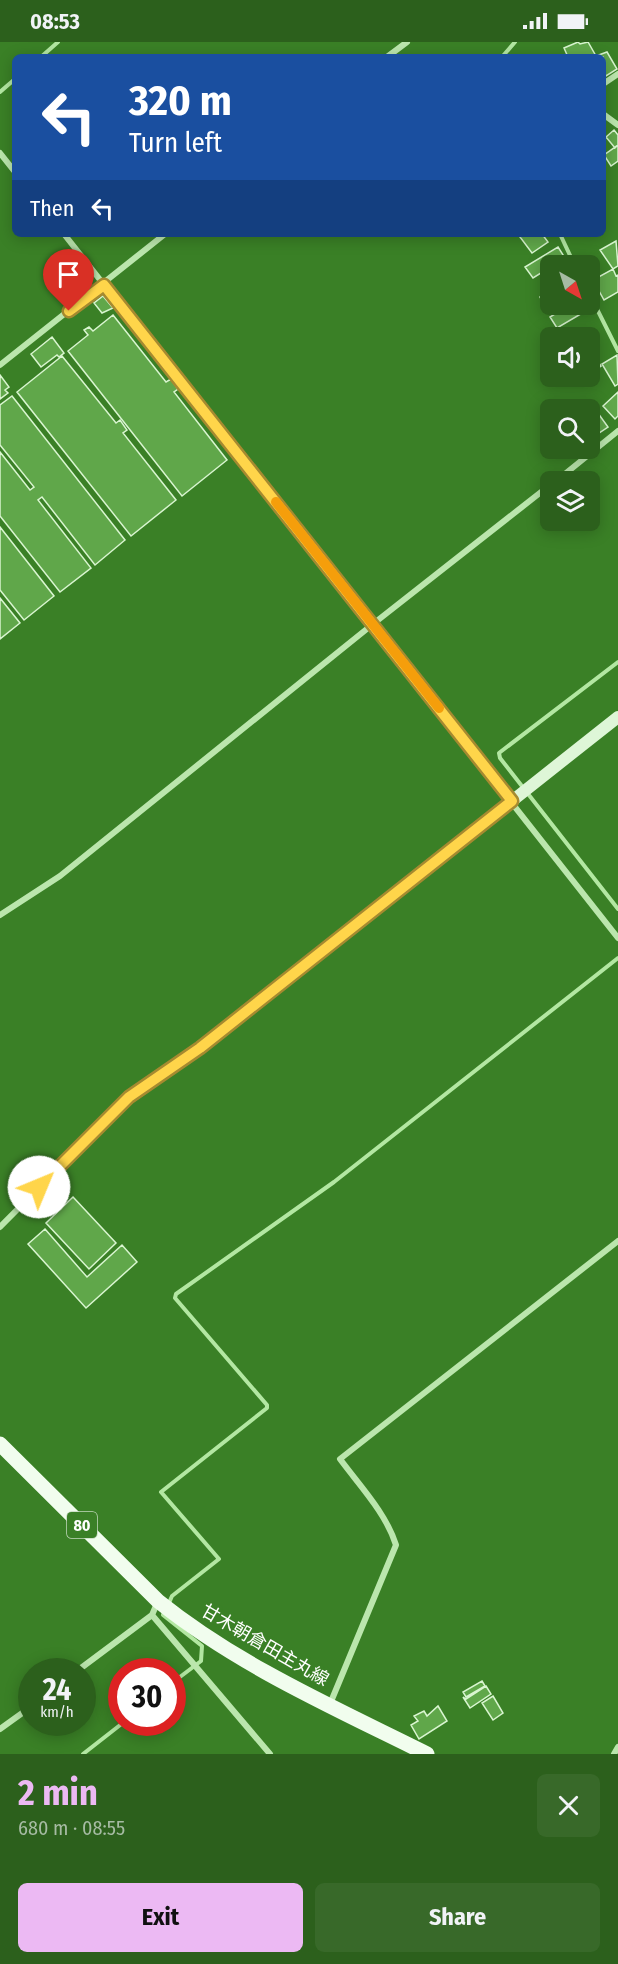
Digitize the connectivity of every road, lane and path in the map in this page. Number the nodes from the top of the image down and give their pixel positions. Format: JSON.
{"nodes":[{"id":1,"x":407,"y":42,"type":"edge"},
{"id":2,"x":391,"y":54,"type":"edge"},
{"id":3,"x":0,"y":153,"type":"edge"},
{"id":4,"x":12,"y":168,"type":"edge"},
{"id":5,"x":66,"y":237,"type":"edge"},
{"id":6,"x":161,"y":237,"type":"edge"},
{"id":7,"x":104,"y":285,"type":"junction"},
{"id":8,"x":0,"y":364,"type":"edge"},
{"id":9,"x":618,"y":430,"type":"edge"},
{"id":10,"x":568,"y":471,"type":"edge"},
{"id":11,"x":540,"y":493,"type":"edge"},
{"id":12,"x":373,"y":624,"type":"junction"},
{"id":13,"x":618,"y":717,"type":"edge"},
{"id":14,"x":512,"y":801,"type":"junction"},
{"id":15,"x":0,"y":915,"type":"edge"},
{"id":16,"x":618,"y":938,"type":"edge"},
{"id":17,"x":211,"y":1039,"type":"joint"},
{"id":18,"x":0,"y":1227,"type":"edge"},
{"id":19,"x":618,"y":1241,"type":"edge"},
{"id":20,"x":0,"y":1444,"type":"edge"},
{"id":21,"x":161,"y":1608,"type":"junction"},
{"id":22,"x":95,"y":1658,"type":"edge"},
{"id":23,"x":325,"y":1702,"type":"junction"},
{"id":24,"x":18,"y":1716,"type":"edge"},
{"id":25,"x":0,"y":1729,"type":"edge"},
{"id":26,"x":618,"y":1748,"type":"edge"},
{"id":27,"x":270,"y":1754,"type":"edge"},
{"id":28,"x":427,"y":1754,"type":"edge"},
{"id":29,"x":614,"y":1754,"type":"edge"}],
"edges":[{"from":1,"to":2,"type":"street"},
{"from":3,"to":4,"type":"street"},
{"from":5,"to":7,"type":"street"},
{"from":6,"to":7,"type":"street"},
{"from":7,"to":8,"type":"street"},
{"from":7,"to":12,"type":"street"},
{"from":9,"to":10,"type":"street"},
{"from":11,"to":12,"type":"street"},
{"from":12,"to":14,"type":"street"},
{"from":12,"to":15,"type":"street"},
{"from":13,"to":14,"type":"street"},
{"from":14,"to":16,"type":"street"},
{"from":14,"to":17,"type":"street"},
{"from":17,"to":18,"type":"street"},
{"from":19,"to":23,"type":"street"},
{"from":20,"to":21,"type":"main road","name":"甘木朝倉田主丸線","number":"80"},
{"from":21,"to":22,"type":"street"},
{"from":21,"to":23,"type":"main road","name":"甘木朝倉田主丸線","number":"80"},
{"from":21,"to":27,"type":"street"},
{"from":23,"to":28,"type":"main road","name":"甘木朝倉田主丸線","number":"80"},
{"from":24,"to":25,"type":"street"},
{"from":26,"to":29,"type":"street"}]}
